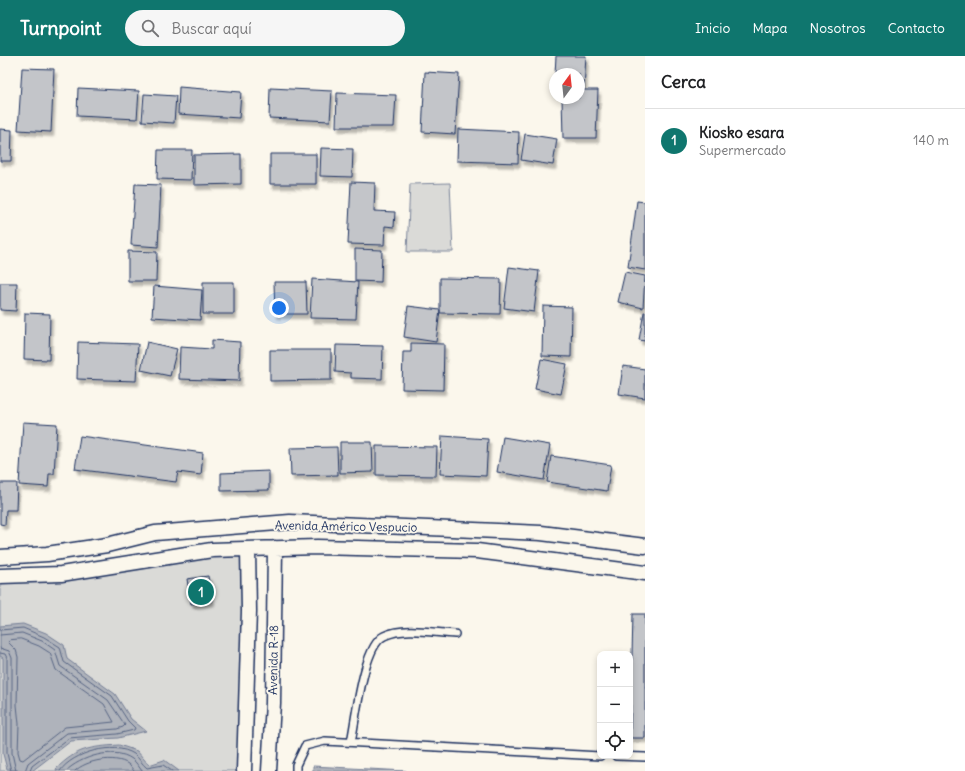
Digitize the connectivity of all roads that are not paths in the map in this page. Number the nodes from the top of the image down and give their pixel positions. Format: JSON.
{"nodes":[{"id":1,"x":645,"y":546,"type":"edge"},
{"id":2,"x":276,"y":548,"type":"junction"},
{"id":3,"x":248,"y":549,"type":"junction"},
{"id":4,"x":0,"y":557,"type":"edge"},
{"id":5,"x":645,"y":573,"type":"edge"},
{"id":6,"x":0,"y":576,"type":"edge"},
{"id":7,"x":455,"y":634,"type":"dead end"},
{"id":8,"x":351,"y":742,"type":"junction"},
{"id":9,"x":597,"y":756,"type":"edge"},
{"id":10,"x":633,"y":757,"type":"edge"},
{"id":11,"x":645,"y":757,"type":"edge"},
{"id":12,"x":244,"y":771,"type":"edge"},
{"id":13,"x":269,"y":771,"type":"edge"},
{"id":14,"x":296,"y":771,"type":"edge"}],
"edges":[{"from":1,"to":4,"type":"street","name":"Avenida Américo Vespucio"},
{"from":2,"to":3,"type":"street","name":"Avenida Américo Vespucio"},
{"from":2,"to":5,"type":"street","name":"Avenida Américo Vespucio"},
{"from":2,"to":13,"type":"street","name":"Avenida R-18"},
{"from":3,"to":6,"type":"street","name":"Avenida Américo Vespucio"},
{"from":3,"to":12,"type":"street"},
{"from":7,"to":8,"type":"lane"},
{"from":8,"to":9,"type":"lane"},
{"from":8,"to":14,"type":"lane"},
{"from":10,"to":11,"type":"lane"}]}
